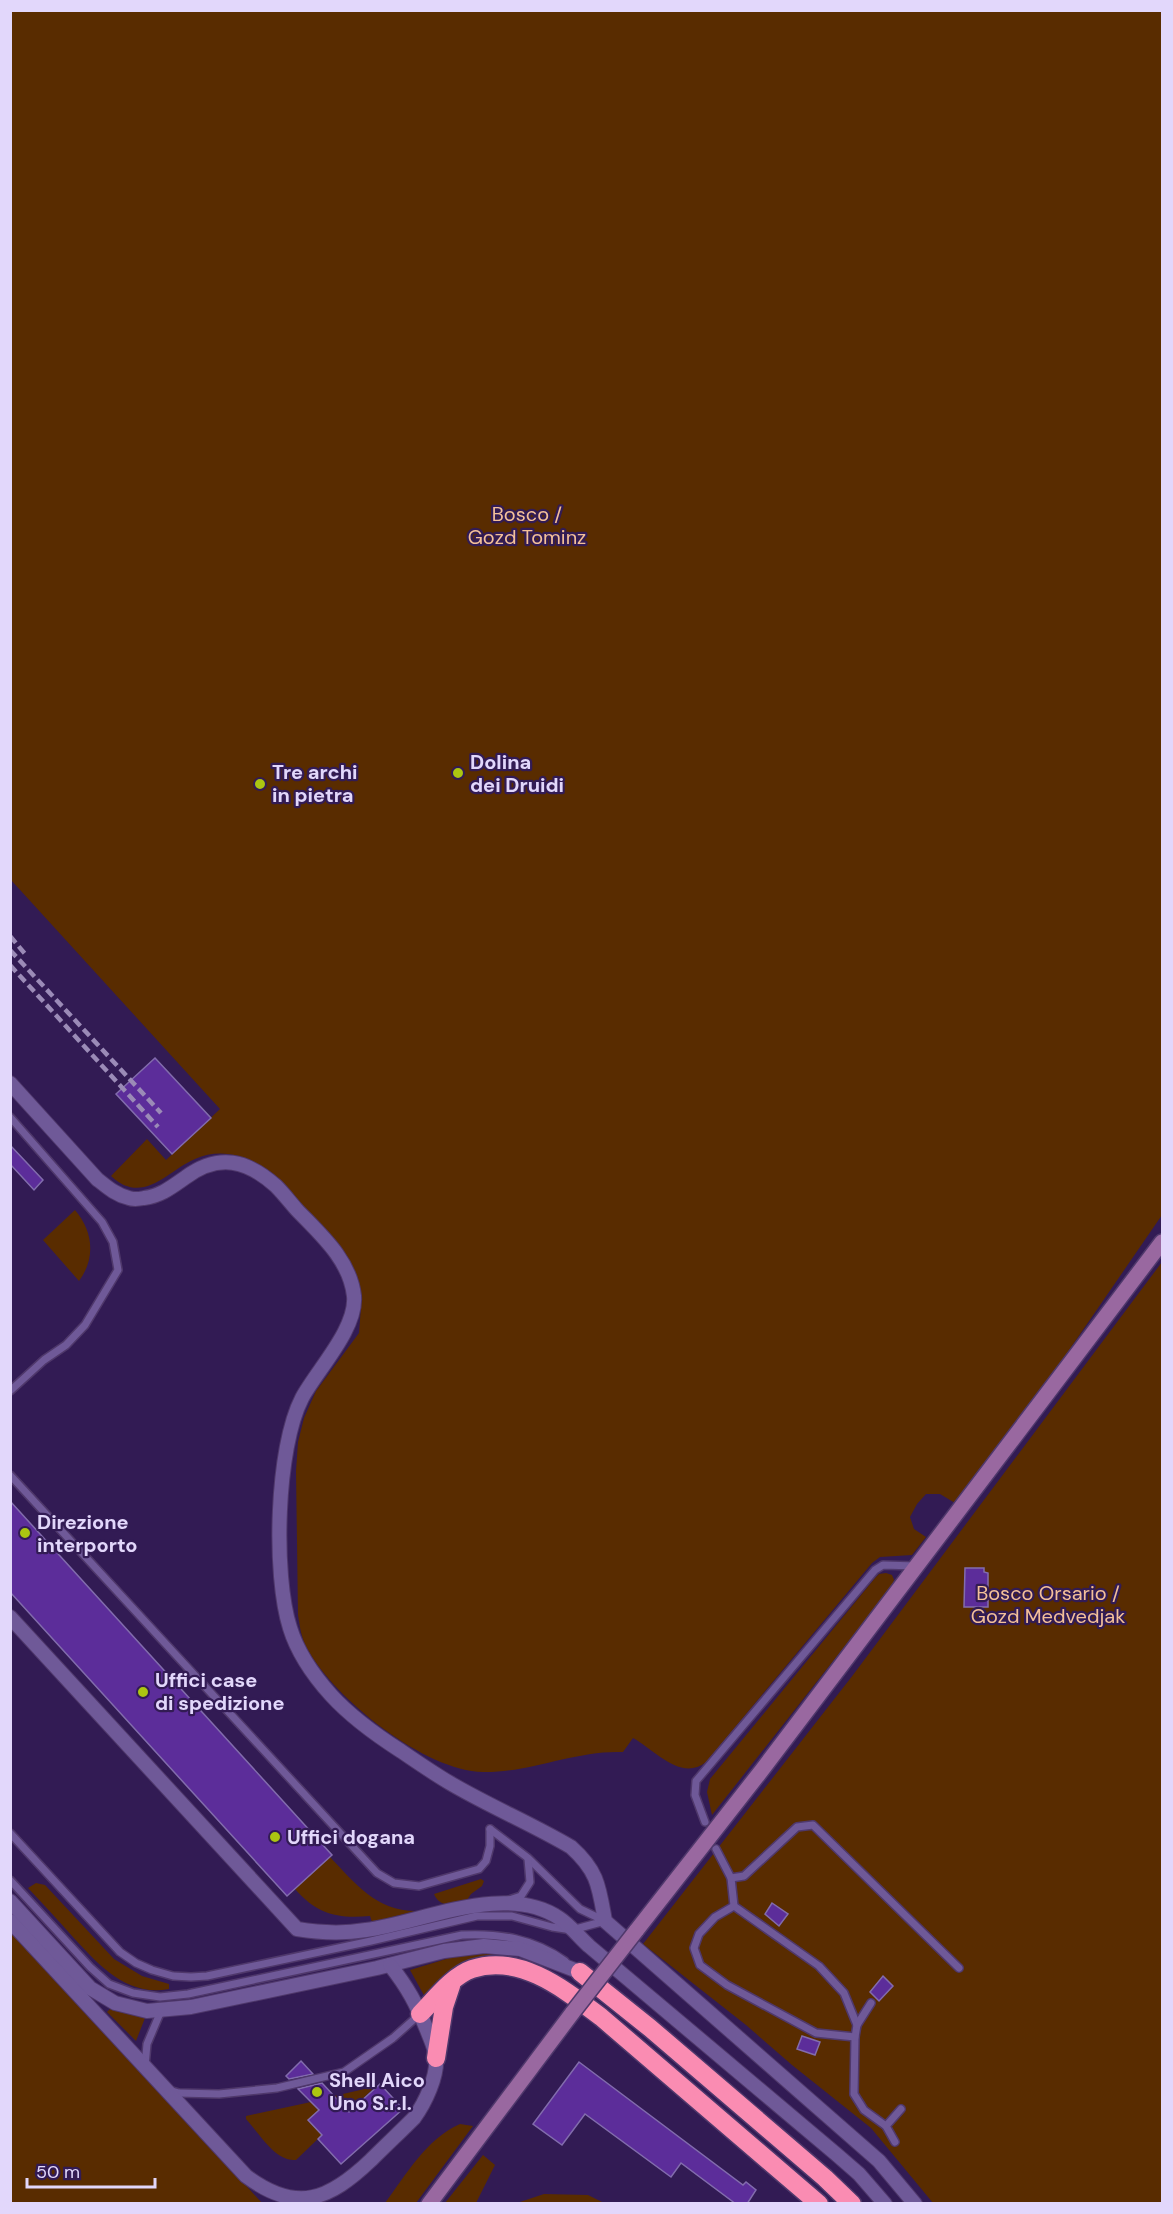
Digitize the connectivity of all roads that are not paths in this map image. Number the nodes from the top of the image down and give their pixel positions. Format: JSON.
{"nodes":[{"id":1,"x":10,"y":1083,"type":"edge"},
{"id":2,"x":10,"y":1117,"type":"edge"},
{"id":3,"x":1162,"y":1242,"type":"edge"},
{"id":4,"x":10,"y":1391,"type":"edge"},
{"id":5,"x":10,"y":1475,"type":"edge"},
{"id":6,"x":916,"y":1566,"type":"junction"},
{"id":7,"x":10,"y":1617,"type":"edge"},
{"id":8,"x":705,"y":1822,"type":"dead end"},
{"id":9,"x":10,"y":1833,"type":"edge"},
{"id":10,"x":716,"y":1849,"type":"dead end"},
{"id":11,"x":528,"y":1858,"type":"junction"},
{"id":12,"x":731,"y":1878,"type":"junction"},
{"id":13,"x":10,"y":1880,"type":"edge"},
{"id":14,"x":10,"y":1901,"type":"edge"},
{"id":15,"x":504,"y":1902,"type":"junction"},
{"id":16,"x":734,"y":1906,"type":"junction"},
{"id":17,"x":10,"y":1921,"type":"edge"},
{"id":18,"x":605,"y":1921,"type":"junction"},
{"id":19,"x":573,"y":1930,"type":"junction"},
{"id":20,"x":390,"y":1965,"type":"junction"},
{"id":21,"x":959,"y":1968,"type":"dead end"},
{"id":22,"x":579,"y":1972,"type":"junction"},
{"id":23,"x":452,"y":1982,"type":"junction"},
{"id":24,"x":871,"y":2003,"type":"dead end"},
{"id":25,"x":161,"y":2011,"type":"junction"},
{"id":26,"x":420,"y":2014,"type":"junction"},
{"id":27,"x":857,"y":2025,"type":"junction"},
{"id":28,"x":855,"y":2037,"type":"junction"},
{"id":29,"x":436,"y":2058,"type":"junction"},
{"id":30,"x":145,"y":2070,"type":"junction"},
{"id":31,"x":161,"y":2086,"type":"junction"},
{"id":32,"x":901,"y":2109,"type":"dead end"},
{"id":33,"x":886,"y":2126,"type":"junction"},
{"id":34,"x":895,"y":2142,"type":"dead end"},
{"id":35,"x":429,"y":2204,"type":"edge"},
{"id":36,"x":819,"y":2204,"type":"edge"},
{"id":37,"x":852,"y":2204,"type":"edge"},
{"id":38,"x":885,"y":2204,"type":"edge"},
{"id":39,"x":915,"y":2204,"type":"edge"}],
"edges":[{"from":1,"to":18,"type":"street"},
{"from":2,"to":4,"type":"lane"},
{"from":3,"to":6,"type":"street"},
{"from":5,"to":11,"type":"lane"},
{"from":6,"to":8,"type":"lane"},
{"from":6,"to":35,"type":"street","bridge":true},
{"from":7,"to":15,"type":"street"},
{"from":9,"to":19,"type":"lane"},
{"from":10,"to":12,"type":"lane"},
{"from":11,"to":15,"type":"lane"},
{"from":11,"to":18,"type":"lane"},
{"from":12,"to":16,"type":"lane"},
{"from":12,"to":21,"type":"lane"},
{"from":13,"to":22,"type":"lane"},
{"from":14,"to":25,"type":"street"},
{"from":15,"to":19,"type":"street"},
{"from":16,"to":27,"type":"lane"},
{"from":16,"to":28,"type":"lane"},
{"from":17,"to":30,"type":"street"},
{"from":18,"to":19,"type":"lane"},
{"from":18,"to":39,"type":"street"},
{"from":19,"to":38,"type":"street"},
{"from":20,"to":22,"type":"street"},
{"from":20,"to":25,"type":"street"},
{"from":20,"to":26,"type":"street"},
{"from":22,"to":37,"type":"highway"},
{"from":23,"to":26,"type":"highway"},
{"from":23,"to":29,"type":"highway"},
{"from":23,"to":36,"type":"highway"},
{"from":24,"to":27,"type":"lane"},
{"from":25,"to":30,"type":"lane"},
{"from":26,"to":29,"type":"street"},
{"from":26,"to":31,"type":"lane"},
{"from":27,"to":28,"type":"lane"},
{"from":28,"to":33,"type":"lane"},
{"from":29,"to":31,"type":"street"},
{"from":30,"to":31,"type":"street"},
{"from":32,"to":33,"type":"lane"},
{"from":33,"to":34,"type":"lane"}]}
